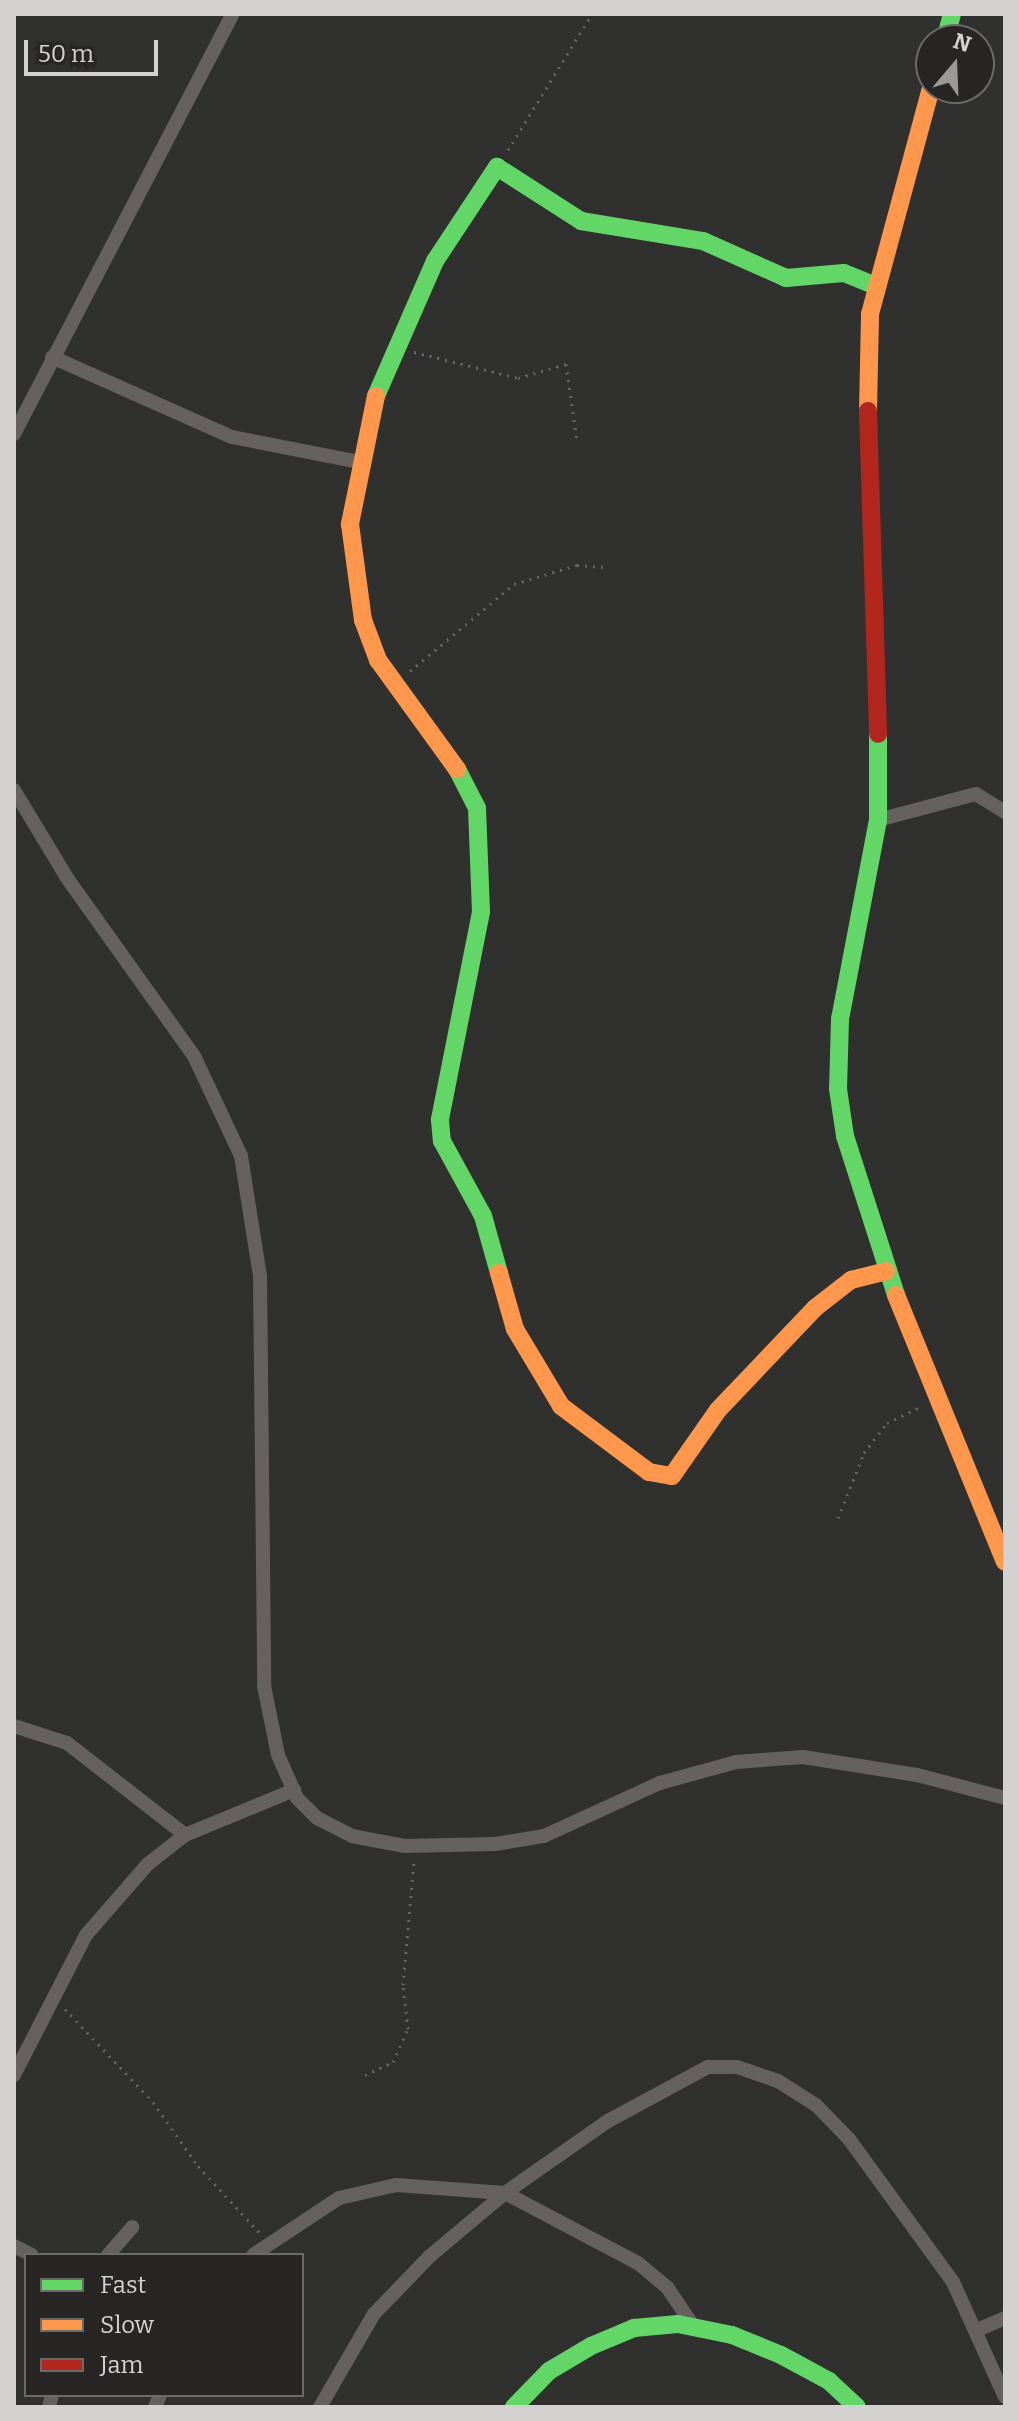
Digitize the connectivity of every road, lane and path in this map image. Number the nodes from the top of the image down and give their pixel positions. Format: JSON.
{"nodes":[{"id":1,"x":233,"y":14,"type":"edge"},
{"id":2,"x":592,"y":14,"type":"edge"},
{"id":3,"x":927,"y":104,"type":"edge"},
{"id":4,"x":497,"y":167,"type":"junction"},
{"id":5,"x":877,"y":286,"type":"junction"},
{"id":6,"x":395,"y":345,"type":"junction"},
{"id":7,"x":52,"y":357,"type":"junction"},
{"id":8,"x":14,"y":434,"type":"edge"},
{"id":9,"x":577,"y":440,"type":"dead end"},
{"id":10,"x":359,"y":462,"type":"junction"},
{"id":11,"x":604,"y":567,"type":"dead end"},
{"id":12,"x":394,"y":684,"type":"junction"},
{"id":13,"x":14,"y":790,"type":"edge"},
{"id":14,"x":1005,"y":812,"type":"edge"},
{"id":15,"x":878,"y":820,"type":"junction"},
{"id":16,"x":886,"y":1271,"type":"junction"},
{"id":17,"x":938,"y":1398,"type":"junction"},
{"id":18,"x":838,"y":1518,"type":"dead end"},
{"id":19,"x":1005,"y":1562,"type":"edge"},
{"id":20,"x":14,"y":1726,"type":"edge"},
{"id":21,"x":294,"y":1790,"type":"junction"},
{"id":22,"x":1005,"y":1798,"type":"edge"},
{"id":23,"x":185,"y":1835,"type":"junction"},
{"id":24,"x":416,"y":1846,"type":"junction"},
{"id":25,"x":54,"y":1998,"type":"junction"},
{"id":26,"x":14,"y":2075,"type":"edge"},
{"id":27,"x":365,"y":2075,"type":"dead end"},
{"id":28,"x":505,"y":2193,"type":"junction"},
{"id":29,"x":132,"y":2227,"type":"dead end"},
{"id":30,"x":269,"y":2242,"type":"junction"},
{"id":31,"x":110,"y":2253,"type":"edge"},
{"id":32,"x":255,"y":2253,"type":"edge"},
{"id":33,"x":1005,"y":2318,"type":"edge"},
{"id":34,"x":695,"y":2327,"type":"junction"},
{"id":35,"x":977,"y":2330,"type":"junction"},
{"id":36,"x":1005,"y":2397,"type":"edge"},
{"id":37,"x":320,"y":2407,"type":"edge"},
{"id":38,"x":514,"y":2407,"type":"edge"},
{"id":39,"x":857,"y":2407,"type":"edge"}],
"edges":[{"from":1,"to":7,"type":"street"},
{"from":2,"to":4,"type":"path"},
{"from":3,"to":5,"type":"main road"},
{"from":4,"to":5,"type":"main road"},
{"from":4,"to":6,"type":"main road"},
{"from":5,"to":15,"type":"main road"},
{"from":6,"to":9,"type":"path"},
{"from":6,"to":10,"type":"main road"},
{"from":7,"to":8,"type":"street"},
{"from":7,"to":10,"type":"street"},
{"from":10,"to":12,"type":"main road"},
{"from":11,"to":12,"type":"path"},
{"from":12,"to":16,"type":"main road"},
{"from":13,"to":21,"type":"street"},
{"from":14,"to":15,"type":"street"},
{"from":15,"to":16,"type":"main road"},
{"from":16,"to":17,"type":"main road"},
{"from":17,"to":18,"type":"path"},
{"from":17,"to":19,"type":"main road"},
{"from":20,"to":23,"type":"street"},
{"from":21,"to":23,"type":"street"},
{"from":21,"to":24,"type":"street"},
{"from":22,"to":24,"type":"street"},
{"from":23,"to":25,"type":"street"},
{"from":24,"to":27,"type":"path"},
{"from":25,"to":26,"type":"street"},
{"from":25,"to":30,"type":"path"},
{"from":28,"to":30,"type":"street"},
{"from":28,"to":34,"type":"street"},
{"from":28,"to":35,"type":"street"},
{"from":28,"to":37,"type":"street"},
{"from":29,"to":31,"type":"street"},
{"from":30,"to":32,"type":"street"},
{"from":33,"to":35,"type":"street"},
{"from":34,"to":38,"type":"main road"},
{"from":34,"to":39,"type":"main road"},
{"from":35,"to":36,"type":"street"}]}
